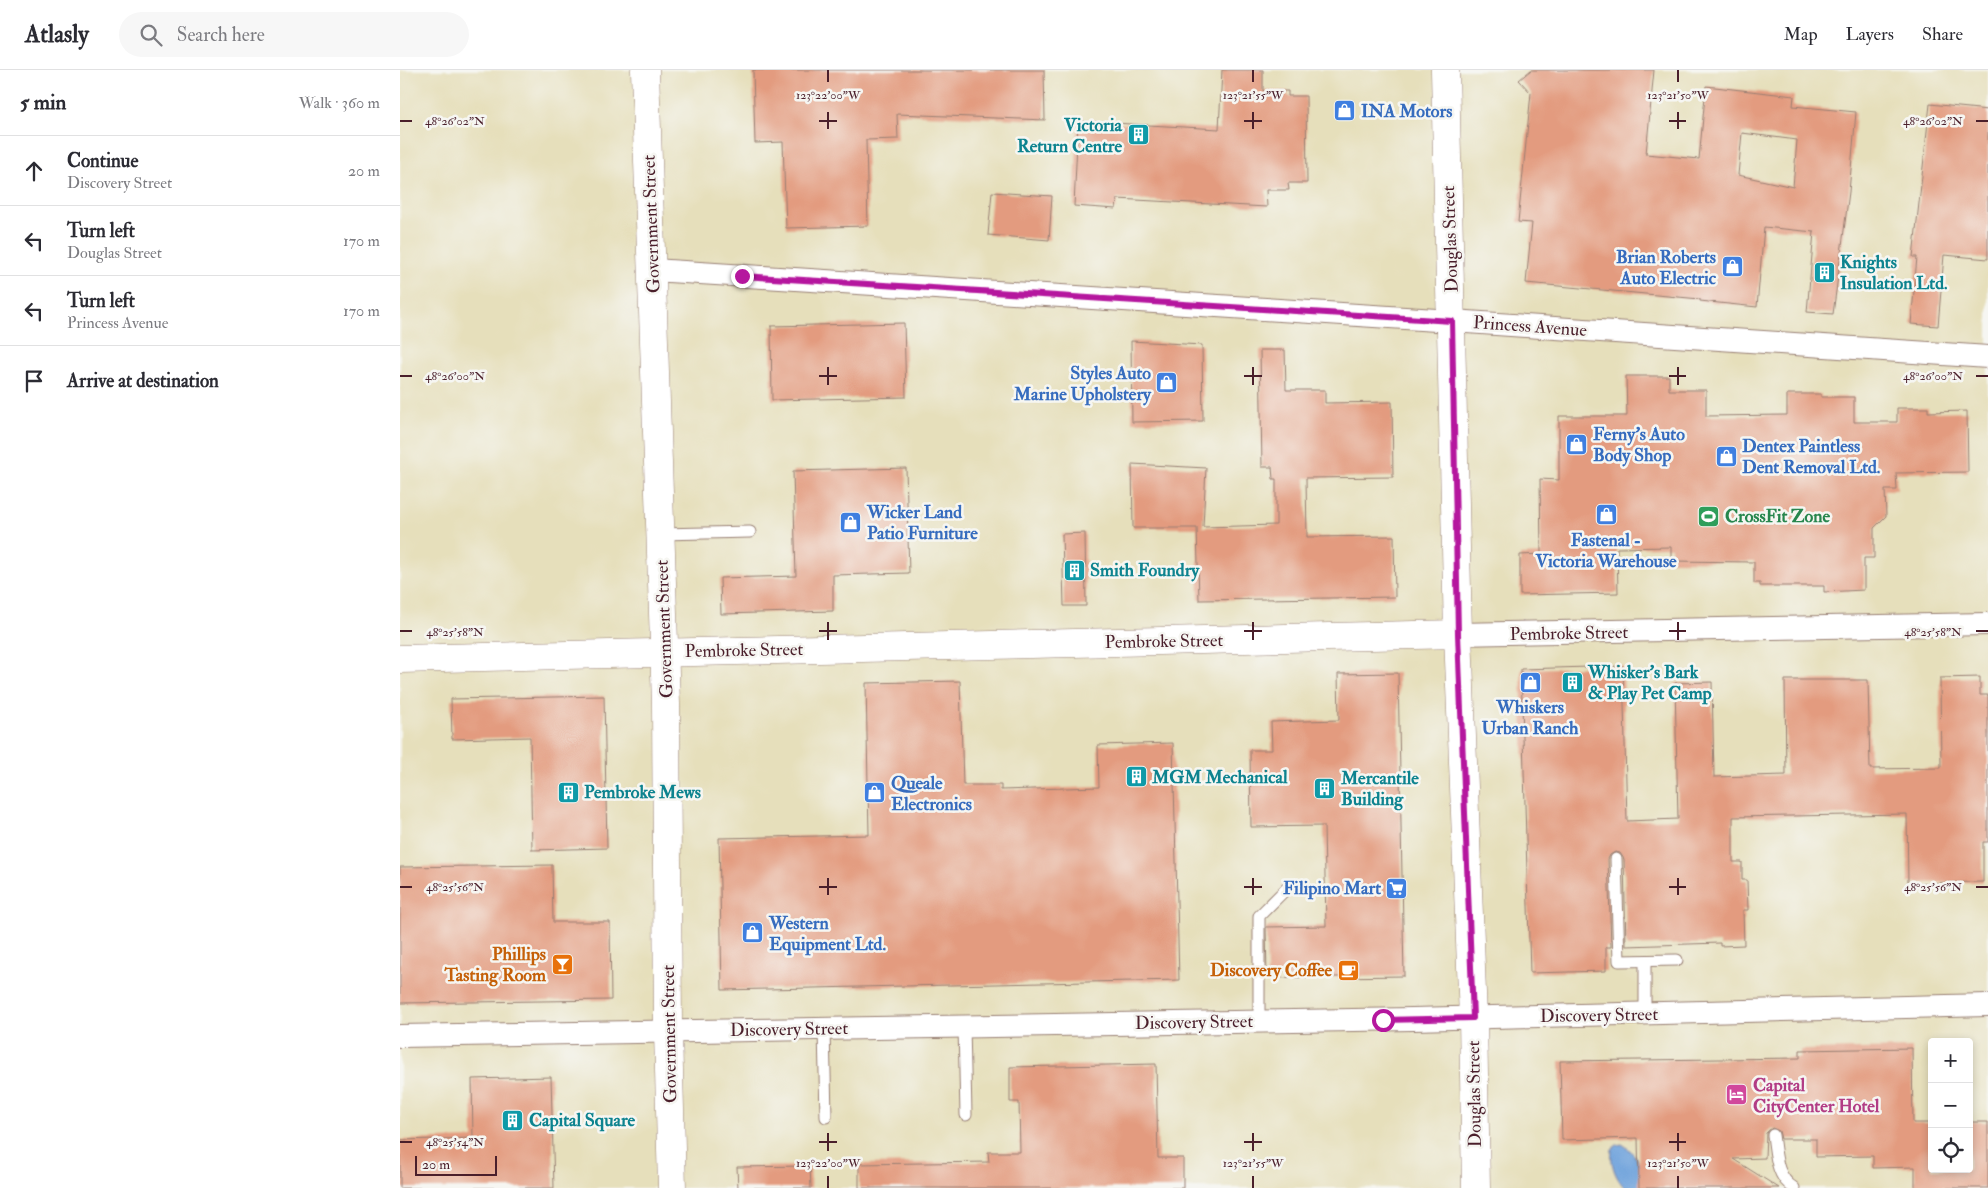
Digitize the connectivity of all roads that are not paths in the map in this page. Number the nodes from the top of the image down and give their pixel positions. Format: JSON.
{"nodes":[{"id":1,"x":645,"y":70,"type":"edge"},
{"id":2,"x":1445,"y":70,"type":"edge"},
{"id":3,"x":653,"y":270,"type":"junction"},
{"id":4,"x":1452,"y":321,"type":"junction"},
{"id":5,"x":1988,"y":357,"type":"edge"},
{"id":6,"x":750,"y":532,"type":"dead end"},
{"id":7,"x":661,"y":534,"type":"junction"},
{"id":8,"x":1988,"y":624,"type":"edge"},
{"id":9,"x":1458,"y":634,"type":"junction"},
{"id":10,"x":664,"y":652,"type":"junction"},
{"id":11,"x":400,"y":659,"type":"edge"},
{"id":12,"x":1616,"y":859,"type":"dead end"},
{"id":13,"x":1286,"y":889,"type":"dead end"},
{"id":14,"x":1677,"y":960,"type":"dead end"},
{"id":15,"x":1645,"y":961,"type":"junction"},
{"id":16,"x":1988,"y":1005,"type":"edge"},
{"id":17,"x":1645,"y":1014,"type":"junction"},
{"id":18,"x":1473,"y":1018,"type":"junction"},
{"id":19,"x":1259,"y":1021,"type":"junction"},
{"id":20,"x":964,"y":1026,"type":"junction"},
{"id":21,"x":824,"y":1029,"type":"junction"},
{"id":22,"x":668,"y":1031,"type":"junction"},
{"id":23,"x":400,"y":1036,"type":"edge"},
{"id":24,"x":966,"y":1115,"type":"dead end"},
{"id":25,"x":826,"y":1117,"type":"dead end"},
{"id":26,"x":1773,"y":1135,"type":"dead end"},
{"id":27,"x":672,"y":1188,"type":"edge"},
{"id":28,"x":1476,"y":1188,"type":"edge"},
{"id":29,"x":1794,"y":1188,"type":"edge"}],
"edges":[{"from":1,"to":3,"type":"main road","name":"Government Street"},
{"from":2,"to":4,"type":"main road","name":"Douglas Street"},
{"from":3,"to":4,"type":"street","name":"Princess Avenue"},
{"from":3,"to":7,"type":"main road","name":"Government Street"},
{"from":4,"to":5,"type":"street","name":"Princess Avenue"},
{"from":4,"to":9,"type":"main road","name":"Douglas Street"},
{"from":6,"to":7,"type":"lane"},
{"from":7,"to":10,"type":"main road","name":"Government Street"},
{"from":8,"to":9,"type":"street","name":"Pembroke Street"},
{"from":9,"to":10,"type":"main road","name":"Pembroke Street"},
{"from":9,"to":18,"type":"main road","name":"Douglas Street"},
{"from":10,"to":11,"type":"main road","name":"Pembroke Street"},
{"from":10,"to":22,"type":"main road","name":"Government Street"},
{"from":12,"to":15,"type":"lane"},
{"from":13,"to":19,"type":"lane"},
{"from":14,"to":15,"type":"lane"},
{"from":15,"to":17,"type":"lane"},
{"from":16,"to":17,"type":"street","name":"Discovery Street"},
{"from":17,"to":18,"type":"street","name":"Discovery Street"},
{"from":18,"to":19,"type":"street","name":"Discovery Street"},
{"from":18,"to":28,"type":"main road","name":"Douglas Street"},
{"from":19,"to":20,"type":"street","name":"Discovery Street"},
{"from":20,"to":21,"type":"street","name":"Discovery Street"},
{"from":20,"to":24,"type":"lane"},
{"from":21,"to":22,"type":"street","name":"Discovery Street"},
{"from":21,"to":25,"type":"lane"},
{"from":22,"to":23,"type":"street","name":"Discovery Street"},
{"from":22,"to":27,"type":"main road","name":"Government Street"},
{"from":26,"to":29,"type":"lane"}]}
